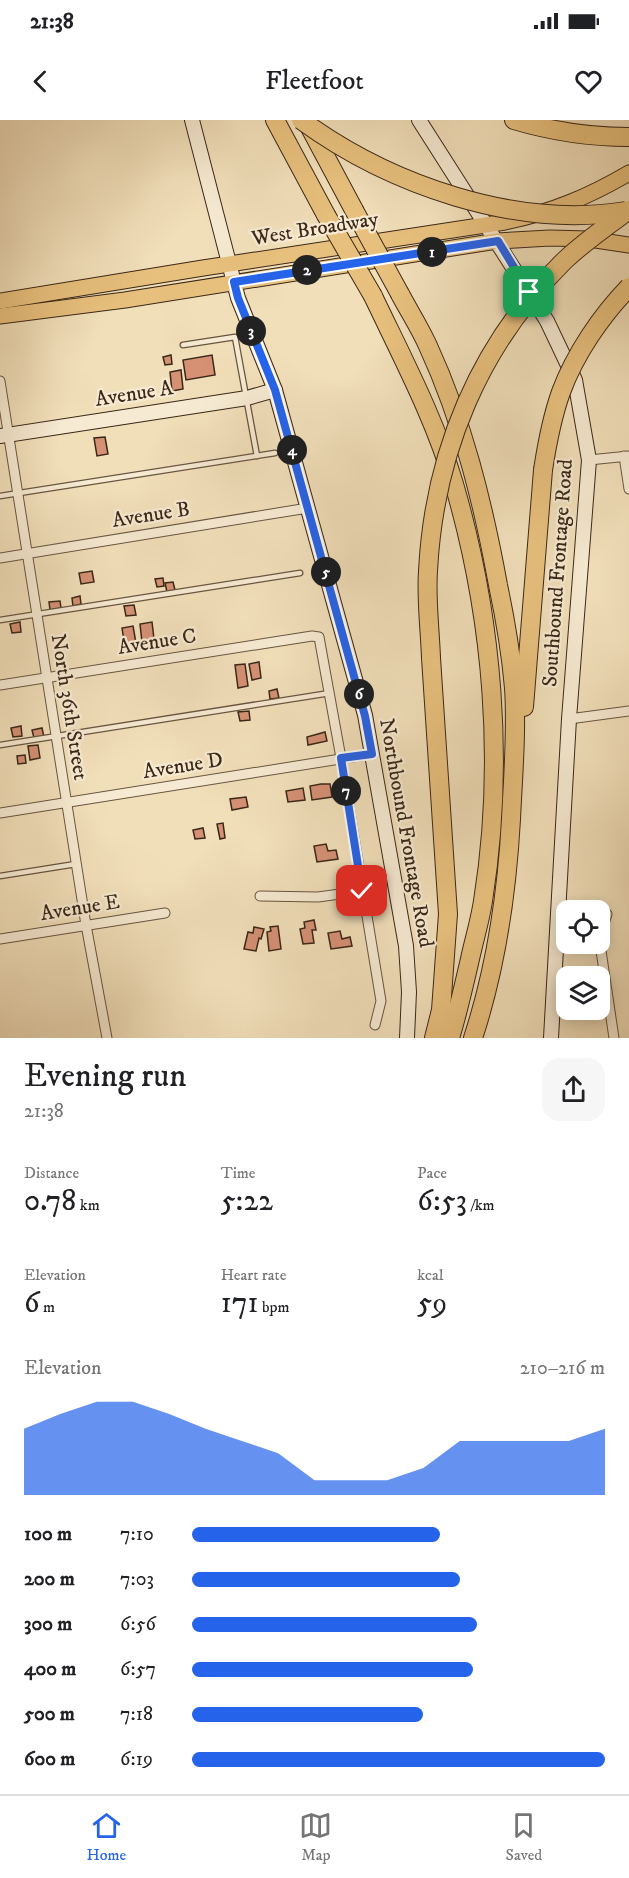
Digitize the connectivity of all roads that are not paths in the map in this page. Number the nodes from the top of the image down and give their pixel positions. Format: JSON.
{"nodes":[{"id":1,"x":192,"y":120,"type":"edge"},
{"id":2,"x":274,"y":120,"type":"edge"},
{"id":3,"x":301,"y":120,"type":"edge"},
{"id":4,"x":306,"y":120,"type":"edge"},
{"id":5,"x":419,"y":120,"type":"edge"},
{"id":6,"x":514,"y":120,"type":"edge"},
{"id":7,"x":629,"y":137,"type":"edge"},
{"id":8,"x":629,"y":173,"type":"edge"},
{"id":9,"x":629,"y":211,"type":"edge"},
{"id":10,"x":487,"y":225,"type":"junction"},
{"id":11,"x":498,"y":241,"type":"junction"},
{"id":12,"x":629,"y":245,"type":"edge"},
{"id":13,"x":230,"y":264,"type":"junction"},
{"id":14,"x":234,"y":282,"type":"junction"},
{"id":15,"x":629,"y":287,"type":"edge"},
{"id":16,"x":0,"y":302,"type":"edge"},
{"id":17,"x":0,"y":316,"type":"edge"},
{"id":18,"x":183,"y":345,"type":"dead end"},
{"id":19,"x":0,"y":381,"type":"edge"},
{"id":20,"x":275,"y":390,"type":"junction"},
{"id":21,"x":247,"y":398,"type":"junction"},
{"id":22,"x":4,"y":436,"type":"edge"},
{"id":23,"x":275,"y":453,"type":"dead end"},
{"id":24,"x":257,"y":456,"type":"junction"},
{"id":25,"x":627,"y":456,"type":"edge"},
{"id":26,"x":589,"y":460,"type":"junction"},
{"id":27,"x":629,"y":489,"type":"edge"},
{"id":28,"x":17,"y":493,"type":"junction"},
{"id":29,"x":0,"y":496,"type":"edge"},
{"id":30,"x":308,"y":508,"type":"junction"},
{"id":31,"x":27,"y":554,"type":"junction"},
{"id":32,"x":0,"y":558,"type":"edge"},
{"id":33,"x":300,"y":573,"type":"dead end"},
{"id":34,"x":36,"y":614,"type":"junction"},
{"id":35,"x":0,"y":620,"type":"edge"},
{"id":36,"x":46,"y":678,"type":"junction"},
{"id":37,"x":0,"y":685,"type":"edge"},
{"id":38,"x":330,"y":693,"type":"junction"},
{"id":39,"x":629,"y":711,"type":"edge"},
{"id":40,"x":569,"y":719,"type":"junction"},
{"id":41,"x":56,"y":736,"type":"junction"},
{"id":42,"x":0,"y":745,"type":"edge"},
{"id":43,"x":372,"y":754,"type":"junction"},
{"id":44,"x":341,"y":758,"type":"junction"},
{"id":45,"x":513,"y":792,"type":"junction"},
{"id":46,"x":66,"y":803,"type":"junction"},
{"id":47,"x":0,"y":813,"type":"edge"},
{"id":48,"x":76,"y":864,"type":"junction"},
{"id":49,"x":0,"y":876,"type":"edge"},
{"id":50,"x":362,"y":891,"type":"junction"},
{"id":51,"x":260,"y":896,"type":"dead end"},
{"id":52,"x":165,"y":913,"type":"dead end"},
{"id":53,"x":86,"y":925,"type":"junction"},
{"id":54,"x":0,"y":939,"type":"edge"},
{"id":55,"x":601,"y":954,"type":"edge"},
{"id":56,"x":375,"y":1026,"type":"dead end"},
{"id":57,"x":107,"y":1038,"type":"edge"},
{"id":58,"x":407,"y":1038,"type":"edge"},
{"id":59,"x":434,"y":1038,"type":"edge"},
{"id":60,"x":450,"y":1038,"type":"edge"},
{"id":61,"x":473,"y":1038,"type":"edge"},
{"id":62,"x":551,"y":1038,"type":"edge"},
{"id":63,"x":614,"y":1038,"type":"edge"}],
"edges":[{"from":1,"to":13,"type":"street","name":"Northbound Frontage Road"},
{"from":2,"to":60,"type":"highway","bridge":true},
{"from":3,"to":9,"type":"highway","bridge":true},
{"from":4,"to":45,"type":"highway","bridge":true},
{"from":5,"to":10,"type":"street","name":"Southbound Frontage Road"},
{"from":6,"to":7,"type":"highway"},
{"from":8,"to":10,"type":"main road","name":"West Broadway"},
{"from":9,"to":59,"type":"highway","bridge":true},
{"from":10,"to":11,"type":"street","name":"Southbound Frontage Road"},
{"from":10,"to":13,"type":"main road","name":"West Broadway"},
{"from":11,"to":12,"type":"main road","name":"West Broadway"},
{"from":11,"to":14,"type":"main road","name":"West Broadway"},
{"from":11,"to":26,"type":"street","name":"Southbound Frontage Road"},
{"from":13,"to":14,"type":"street","name":"Northbound Frontage Road"},
{"from":13,"to":16,"type":"main road","name":"West Broadway"},
{"from":14,"to":17,"type":"main road","name":"West Broadway"},
{"from":14,"to":20,"type":"street","name":"Northbound Frontage Road"},
{"from":15,"to":45,"type":"highway","bridge":true},
{"from":18,"to":21,"type":"lane"},
{"from":19,"to":22,"type":"street","name":"North 36th Street"},
{"from":20,"to":21,"type":"street","name":"Avenue A"},
{"from":20,"to":30,"type":"street","name":"Northbound Frontage Road"},
{"from":21,"to":22,"type":"street","name":"Avenue A"},
{"from":21,"to":24,"type":"lane"},
{"from":22,"to":28,"type":"street","name":"North 36th Street"},
{"from":23,"to":24,"type":"lane"},
{"from":24,"to":28,"type":"lane"},
{"from":25,"to":26,"type":"street"},
{"from":25,"to":27,"type":"street"},
{"from":26,"to":40,"type":"street","name":"Southbound Frontage Road"},
{"from":28,"to":29,"type":"lane"},
{"from":28,"to":31,"type":"street","name":"North 36th Street"},
{"from":30,"to":31,"type":"street","name":"Avenue B"},
{"from":30,"to":43,"type":"street","name":"Northbound Frontage Road"},
{"from":31,"to":32,"type":"street","name":"Avenue B"},
{"from":31,"to":34,"type":"street","name":"North 36th Street"},
{"from":33,"to":34,"type":"lane"},
{"from":34,"to":35,"type":"lane"},
{"from":34,"to":36,"type":"street","name":"North 36th Street"},
{"from":36,"to":37,"type":"street","name":"Avenue C"},
{"from":36,"to":38,"type":"street","name":"Avenue C"},
{"from":36,"to":41,"type":"street","name":"North 36th Street"},
{"from":38,"to":41,"type":"lane"},
{"from":38,"to":44,"type":"street"},
{"from":39,"to":40,"type":"street"},
{"from":40,"to":62,"type":"street","name":"Southbound Frontage Road"},
{"from":41,"to":42,"type":"lane"},
{"from":41,"to":46,"type":"street","name":"North 36th Street"},
{"from":43,"to":44,"type":"street","name":"Avenue D"},
{"from":43,"to":58,"type":"street","name":"Northbound Frontage Road"},
{"from":44,"to":46,"type":"street","name":"Avenue D"},
{"from":44,"to":50,"type":"street"},
{"from":45,"to":61,"type":"highway"},
{"from":46,"to":47,"type":"street","name":"Avenue D"},
{"from":46,"to":48,"type":"street","name":"North 36th Street"},
{"from":48,"to":49,"type":"lane"},
{"from":48,"to":53,"type":"street","name":"North 36th Street"},
{"from":50,"to":51,"type":"street"},
{"from":50,"to":56,"type":"street"},
{"from":52,"to":53,"type":"street","name":"Avenue E"},
{"from":53,"to":54,"type":"street","name":"Avenue E"},
{"from":53,"to":57,"type":"street","name":"North 36th Street"},
{"from":55,"to":63,"type":"street"}]}
